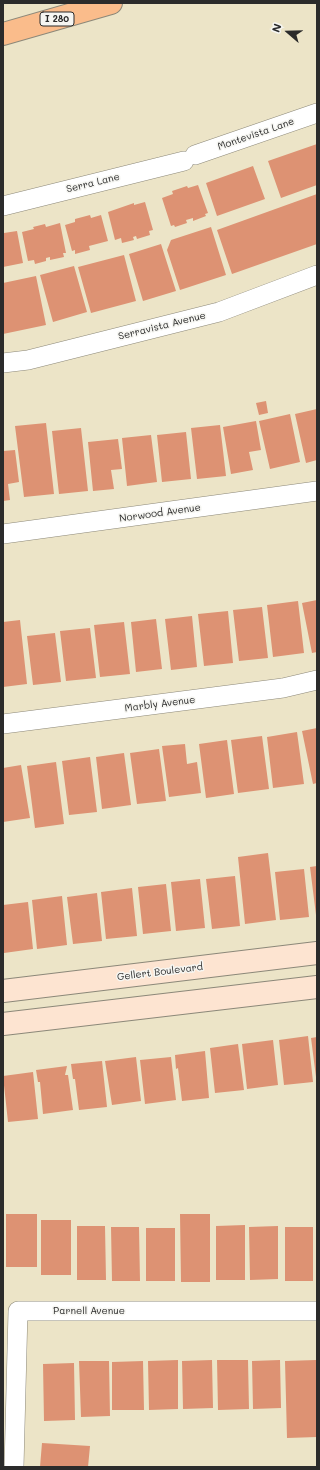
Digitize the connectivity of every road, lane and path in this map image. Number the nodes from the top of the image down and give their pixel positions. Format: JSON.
{"nodes":[{"id":1,"x":112,"y":3,"type":"edge"},
{"id":2,"x":3,"y":34,"type":"edge"},
{"id":3,"x":317,"y":113,"type":"edge"},
{"id":4,"x":189,"y":158,"type":"joint"},
{"id":5,"x":3,"y":206,"type":"edge"},
{"id":6,"x":317,"y":275,"type":"edge"},
{"id":7,"x":3,"y":363,"type":"edge"},
{"id":8,"x":317,"y":491,"type":"edge"},
{"id":9,"x":3,"y":534,"type":"edge"},
{"id":10,"x":317,"y":680,"type":"edge"},
{"id":11,"x":3,"y":724,"type":"edge"},
{"id":12,"x":317,"y":953,"type":"edge"},
{"id":13,"x":317,"y":987,"type":"edge"},
{"id":14,"x":3,"y":991,"type":"edge"},
{"id":15,"x":3,"y":1024,"type":"edge"},
{"id":16,"x":317,"y":1311,"type":"edge"},
{"id":17,"x":14,"y":1467,"type":"edge"}],
"edges":[{"from":1,"to":2,"type":"highway","number":"I 280"},
{"from":3,"to":4,"type":"street","name":"Montevista Lane"},
{"from":4,"to":5,"type":"street","name":"Serra Lane"},
{"from":6,"to":7,"type":"street","name":"Serravista Avenue"},
{"from":8,"to":9,"type":"street","name":"Norwood Avenue"},
{"from":10,"to":11,"type":"street","name":"Marbly Avenue"},
{"from":12,"to":14,"type":"main road","name":"Gellert Boulevard"},
{"from":13,"to":15,"type":"main road"},
{"from":16,"to":17,"type":"street","name":"Parnell Avenue"}]}
